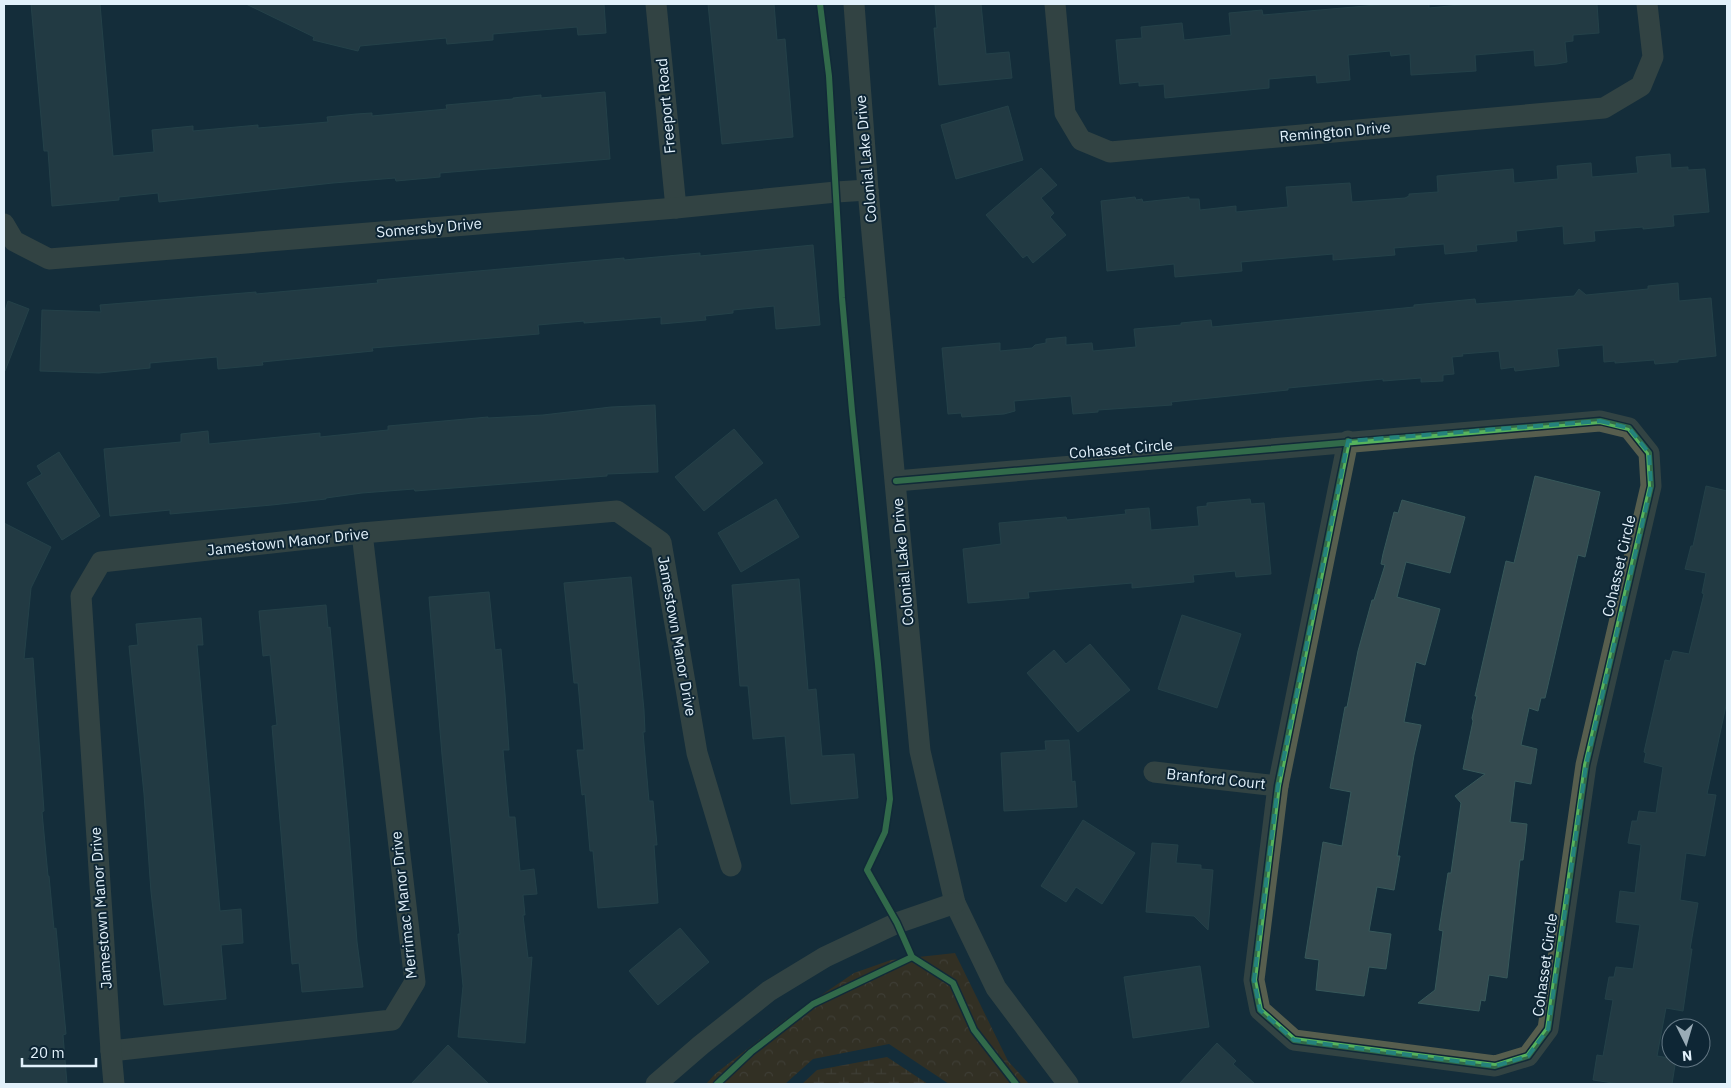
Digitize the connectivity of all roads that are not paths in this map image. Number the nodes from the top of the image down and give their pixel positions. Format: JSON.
{"nodes":[{"id":1,"x":656,"y":4,"type":"edge"},
{"id":2,"x":854,"y":4,"type":"edge"},
{"id":3,"x":1055,"y":4,"type":"edge"},
{"id":4,"x":1647,"y":4,"type":"edge"},
{"id":5,"x":868,"y":190,"type":"junction"},
{"id":6,"x":676,"y":208,"type":"junction"},
{"id":7,"x":4,"y":224,"type":"edge"},
{"id":8,"x":1348,"y":441,"type":"junction"},
{"id":9,"x":896,"y":481,"type":"junction"},
{"id":10,"x":362,"y":534,"type":"junction"},
{"id":11,"x":1154,"y":772,"type":"dead end"},
{"id":12,"x":1278,"y":786,"type":"junction"},
{"id":13,"x":731,"y":866,"type":"dead end"},
{"id":14,"x":955,"y":903,"type":"junction"},
{"id":15,"x":111,"y":1051,"type":"junction"},
{"id":16,"x":114,"y":1084,"type":"edge"},
{"id":17,"x":656,"y":1084,"type":"edge"},
{"id":18,"x":1068,"y":1084,"type":"edge"}],
"edges":[{"from":1,"to":6,"type":"street","name":"Freeport Road"},
{"from":2,"to":5,"type":"street","name":"Colonial Lake Drive"},
{"from":3,"to":4,"type":"street","name":"Remington Drive"},
{"from":5,"to":6,"type":"street","name":"Somersby Drive"},
{"from":5,"to":9,"type":"street","name":"Colonial Lake Drive"},
{"from":6,"to":7,"type":"street","name":"Somersby Drive"},
{"from":8,"to":9,"type":"street","name":"Cohasset Circle"},
{"from":8,"to":12,"type":"street","name":"Cohasset Circle"},
{"from":8,"to":12,"type":"street","name":"Cohasset Circle"},
{"from":9,"to":14,"type":"street","name":"Colonial Lake Drive"},
{"from":10,"to":13,"type":"street","name":"Jamestown Manor Drive"},
{"from":10,"to":15,"type":"street","name":"Jamestown Manor Drive"},
{"from":10,"to":15,"type":"street","name":"Merrimac Manor Drive"},
{"from":11,"to":12,"type":"street","name":"Branford Court"},
{"from":14,"to":17,"type":"street"},
{"from":14,"to":18,"type":"street","name":"Colonial Lake Drive"},
{"from":15,"to":16,"type":"street","name":"Jamestown Manor Drive"}]}
